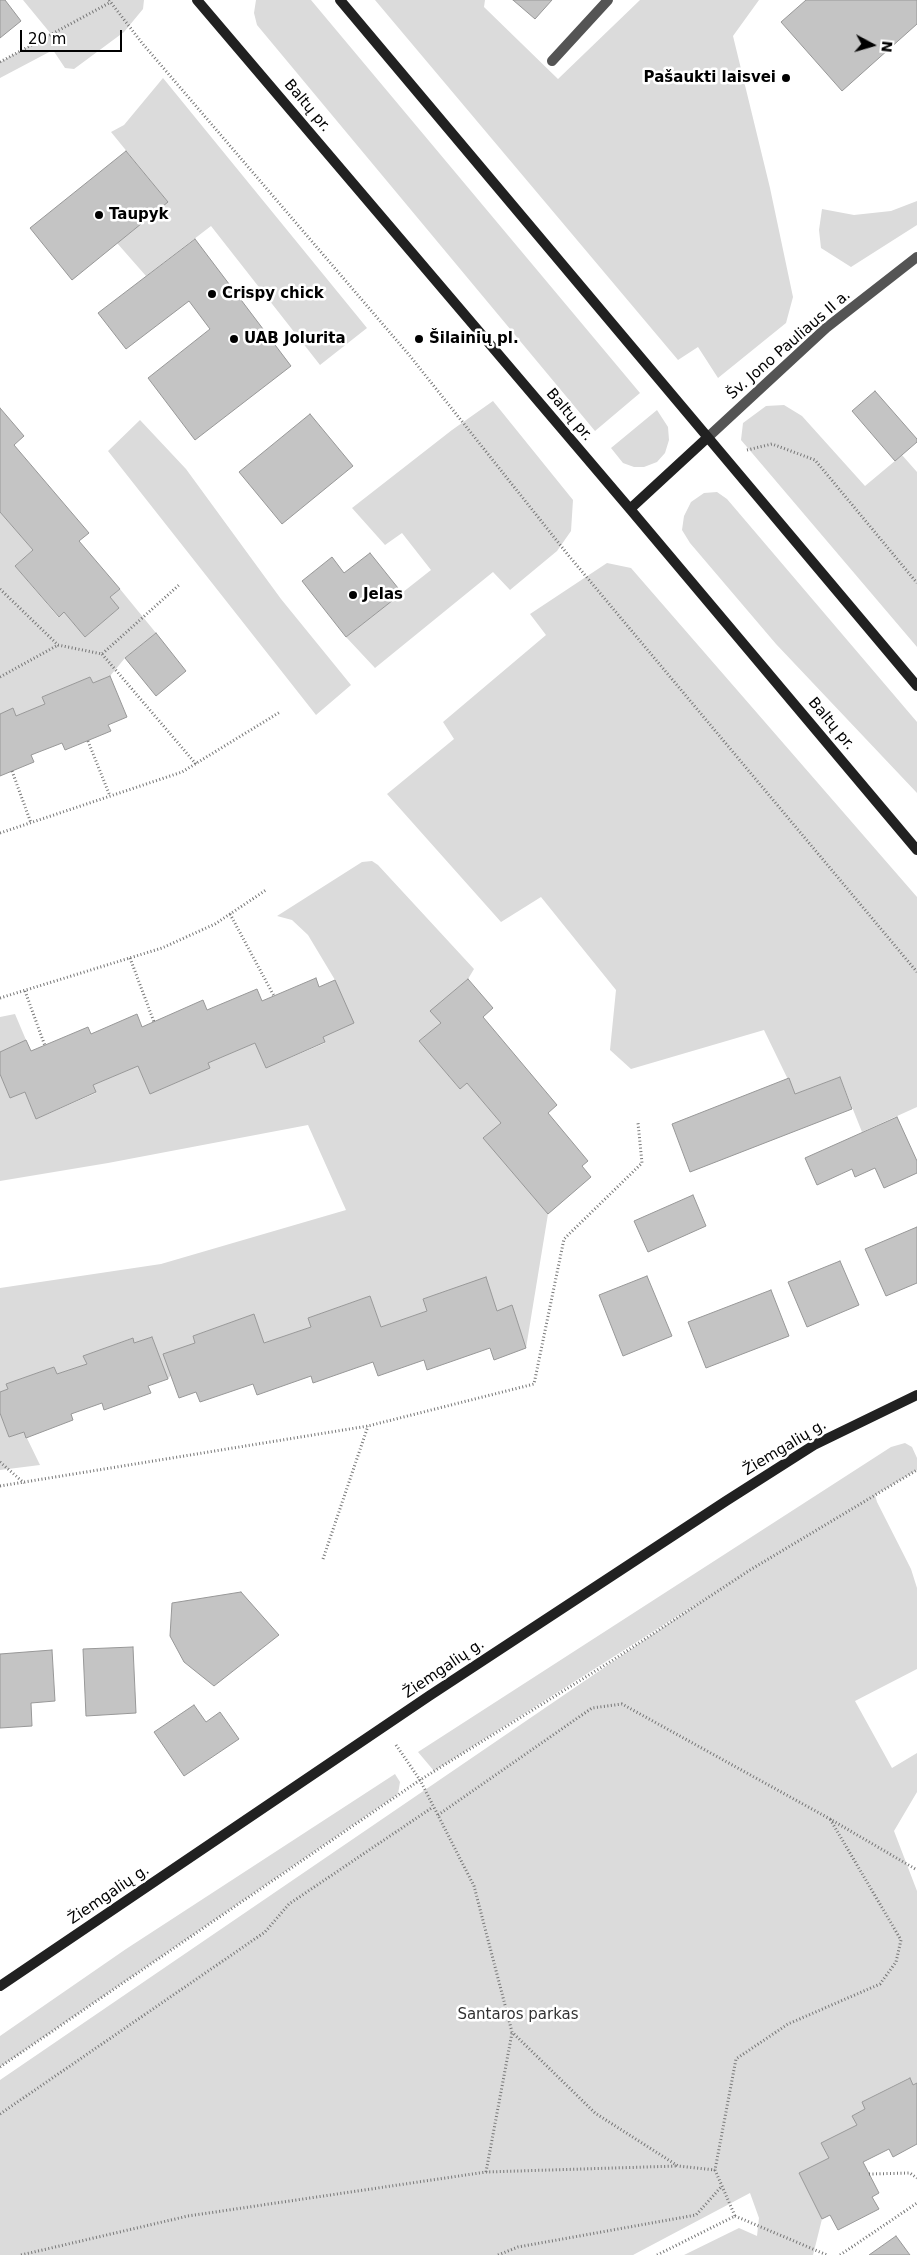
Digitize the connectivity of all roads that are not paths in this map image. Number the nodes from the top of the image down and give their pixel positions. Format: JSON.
{"nodes":[{"id":1,"x":340,"y":0,"type":"edge"},
{"id":2,"x":608,"y":0,"type":"edge"},
{"id":3,"x":203,"y":2,"type":"edge"},
{"id":4,"x":552,"y":61,"type":"dead end"},
{"id":5,"x":917,"y":257,"type":"edge"},
{"id":6,"x":707,"y":438,"type":"junction"},
{"id":7,"x":630,"y":509,"type":"junction"},
{"id":8,"x":917,"y":686,"type":"edge"},
{"id":9,"x":917,"y":850,"type":"edge"},
{"id":10,"x":917,"y":1395,"type":"edge"},
{"id":11,"x":0,"y":1986,"type":"edge"}],
"edges":[{"from":1,"to":6,"type":"main road"},
{"from":2,"to":4,"type":"street"},
{"from":3,"to":7,"type":"main road","name":"Baltų pr."},
{"from":5,"to":6,"type":"street","name":"Šv. Jono Pauliaus II a."},
{"from":6,"to":7,"type":"main road"},
{"from":6,"to":8,"type":"main road"},
{"from":7,"to":9,"type":"main road","name":"Baltų pr."},
{"from":10,"to":11,"type":"main road","name":"Žiemgalių g."}]}
